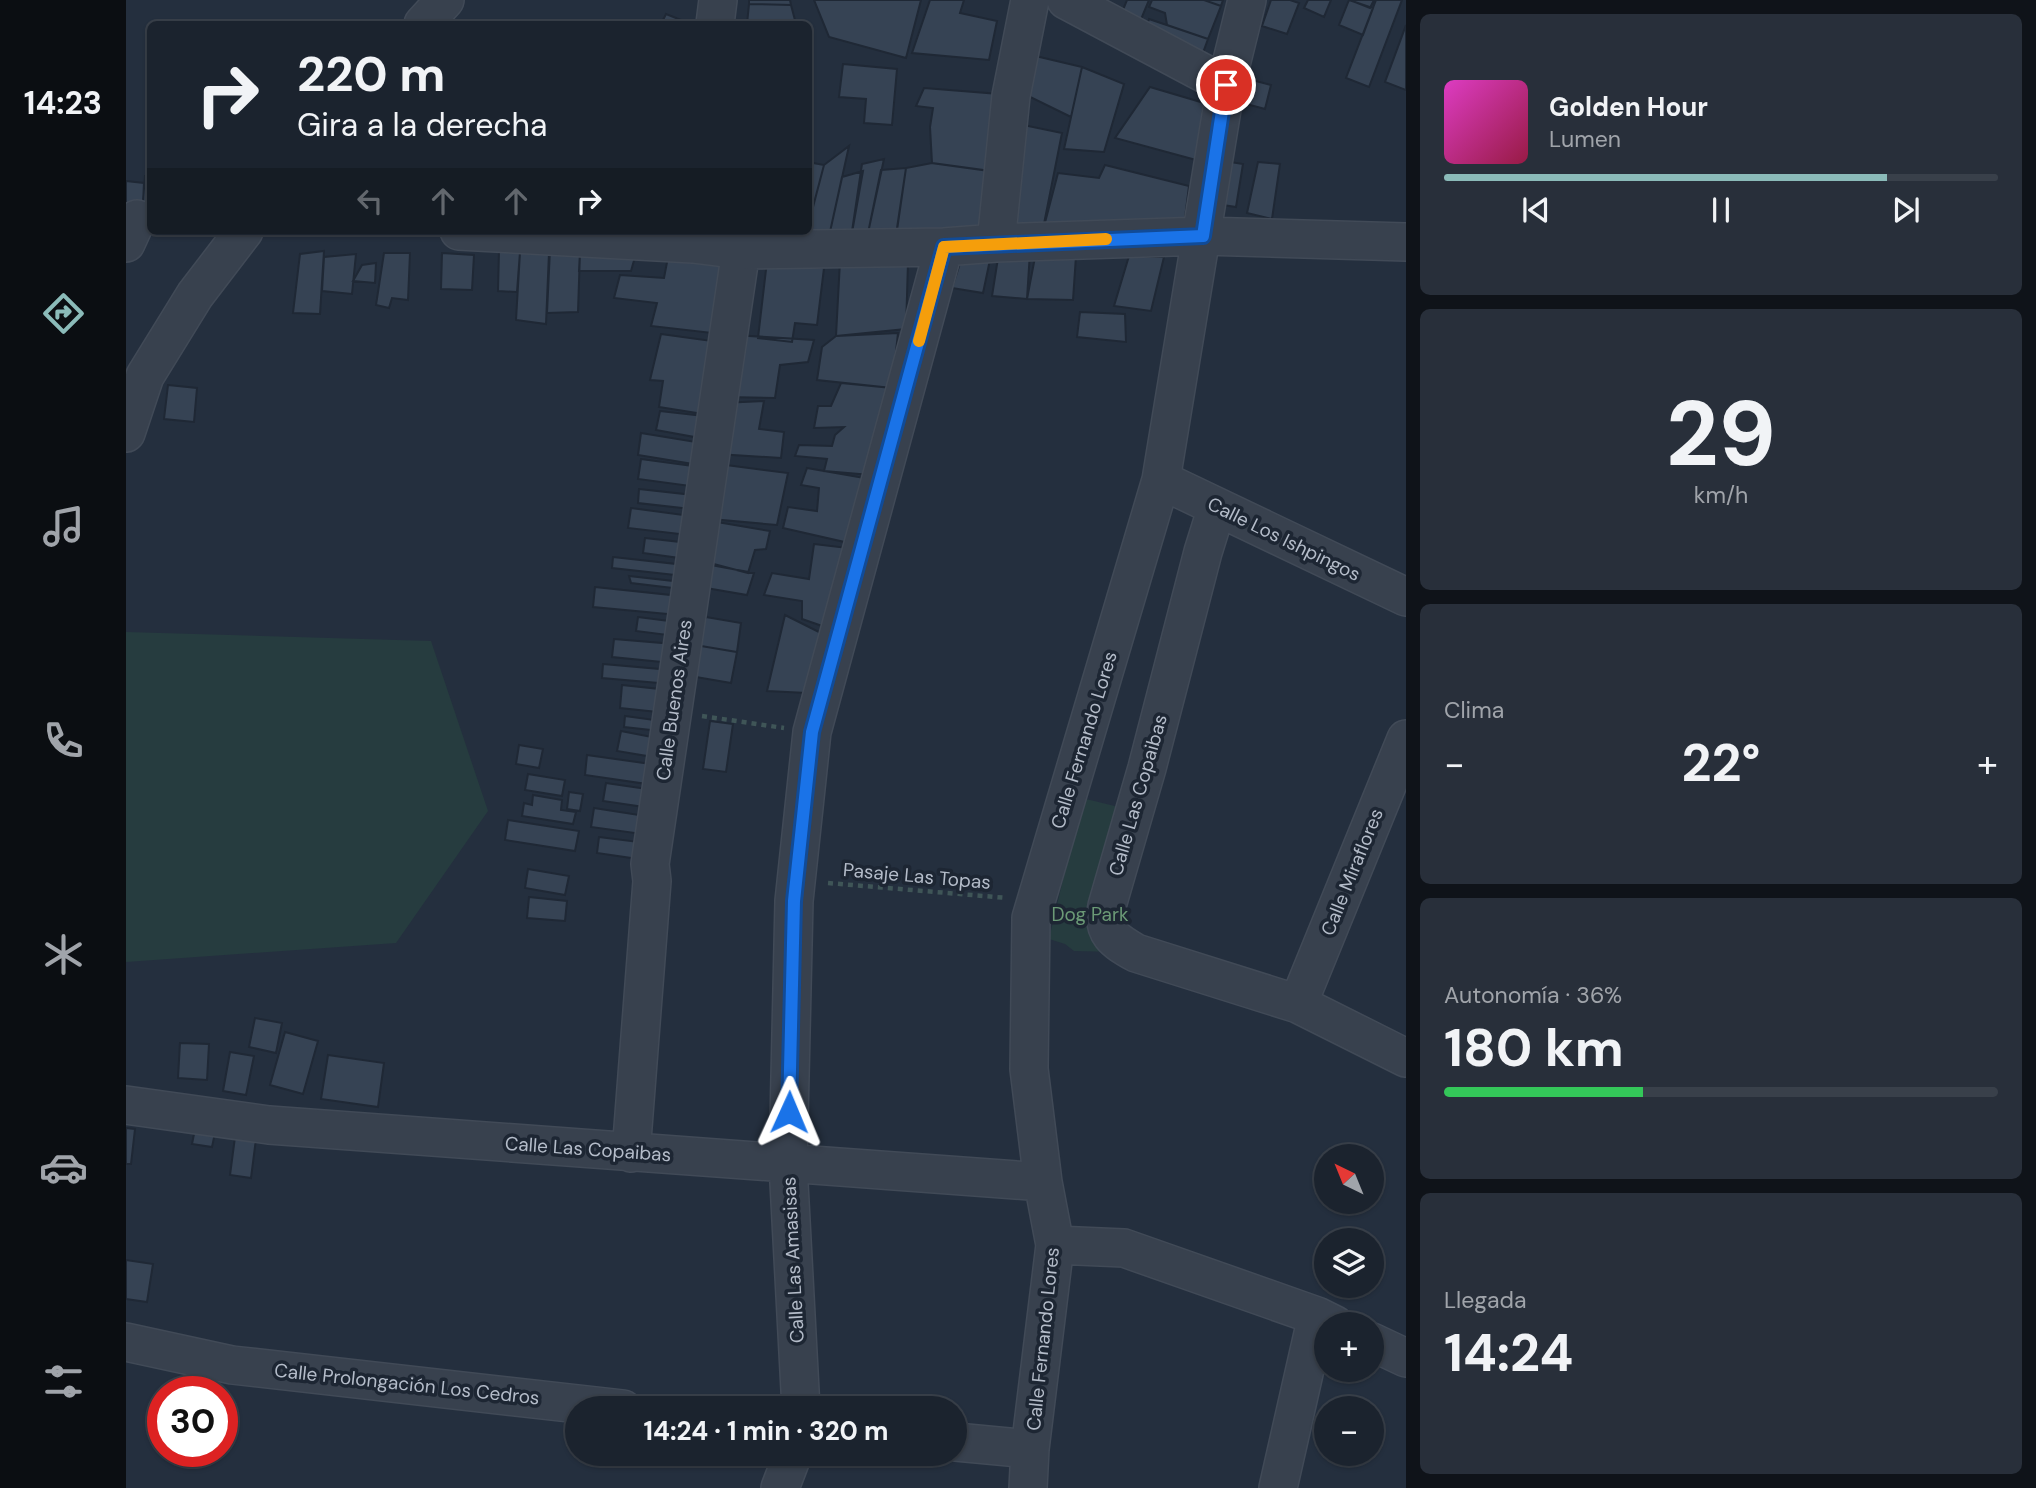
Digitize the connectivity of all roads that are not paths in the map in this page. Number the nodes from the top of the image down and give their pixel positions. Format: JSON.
{"nodes":[{"id":1,"x":445,"y":0,"type":"edge"},
{"id":2,"x":718,"y":0,"type":"edge"},
{"id":3,"x":1030,"y":0,"type":"edge"},
{"id":4,"x":1066,"y":0,"type":"edge"},
{"id":5,"x":1247,"y":0,"type":"edge"},
{"id":6,"x":427,"y":21,"type":"edge"},
{"id":7,"x":715,"y":21,"type":"edge"},
{"id":8,"x":1226,"y":85,"type":"junction"},
{"id":9,"x":241,"y":235,"type":"edge"},
{"id":10,"x":616,"y":235,"type":"edge"},
{"id":11,"x":1203,"y":236,"type":"junction"},
{"id":12,"x":694,"y":237,"type":"edge"},
{"id":13,"x":1405,"y":239,"type":"edge"},
{"id":14,"x":996,"y":243,"type":"junction"},
{"id":15,"x":944,"y":247,"type":"junction"},
{"id":16,"x":741,"y":250,"type":"junction"},
{"id":17,"x":126,"y":433,"type":"edge"},
{"id":18,"x":1161,"y":480,"type":"junction"},
{"id":19,"x":1217,"y":507,"type":"junction"},
{"id":20,"x":1406,"y":597,"type":"edge"},
{"id":21,"x":1406,"y":739,"type":"edge"},
{"id":22,"x":1298,"y":1004,"type":"junction"},
{"id":23,"x":1406,"y":1058,"type":"edge"},
{"id":24,"x":131,"y":1106,"type":"edge"},
{"id":25,"x":631,"y":1153,"type":"junction"},
{"id":26,"x":788,"y":1164,"type":"junction"},
{"id":27,"x":1043,"y":1182,"type":"junction"},
{"id":28,"x":1055,"y":1245,"type":"junction"},
{"id":29,"x":1314,"y":1316,"type":"edge"},
{"id":30,"x":126,"y":1342,"type":"edge"},
{"id":31,"x":1384,"y":1348,"type":"edge"},
{"id":32,"x":1406,"y":1358,"type":"edge"},
{"id":33,"x":1314,"y":1362,"type":"edge"},
{"id":34,"x":800,"y":1396,"type":"edge"},
{"id":35,"x":565,"y":1403,"type":"edge"},
{"id":36,"x":967,"y":1443,"type":"edge"},
{"id":37,"x":1030,"y":1449,"type":"junction"},
{"id":38,"x":788,"y":1466,"type":"edge"},
{"id":39,"x":780,"y":1488,"type":"edge"},
{"id":40,"x":1028,"y":1488,"type":"edge"},
{"id":41,"x":1278,"y":1488,"type":"edge"}],
"edges":[{"from":1,"to":6,"type":"street"},
{"from":2,"to":7,"type":"street"},
{"from":3,"to":14,"type":"street"},
{"from":4,"to":8,"type":"street"},
{"from":5,"to":8,"type":"street","name":"Calle Fernando Lores"},
{"from":8,"to":11,"type":"street","name":"Calle Fernando Lores"},
{"from":9,"to":17,"type":"street"},
{"from":10,"to":12,"type":"street"},
{"from":11,"to":13,"type":"street"},
{"from":11,"to":14,"type":"street"},
{"from":11,"to":18,"type":"street","name":"Calle Fernando Lores"},
{"from":12,"to":16,"type":"street"},
{"from":14,"to":15,"type":"street"},
{"from":15,"to":16,"type":"street"},
{"from":15,"to":26,"type":"street","name":"Calle Las Amasisas"},
{"from":16,"to":25,"type":"street","name":"Calle Buenos Aires"},
{"from":18,"to":19,"type":"street","name":"Calle Los Ishpingos"},
{"from":18,"to":27,"type":"street","name":"Calle Fernando Lores"},
{"from":19,"to":20,"type":"street","name":"Calle Los Ishpingos"},
{"from":19,"to":22,"type":"street","name":"Calle Las Copaibas"},
{"from":21,"to":22,"type":"street","name":"Calle Miraflores"},
{"from":22,"to":23,"type":"street","name":"Calle Las Copaibas"},
{"from":24,"to":25,"type":"street","name":"Calle Las Copaibas"},
{"from":25,"to":26,"type":"street","name":"Calle Las Copaibas"},
{"from":26,"to":27,"type":"street","name":"Calle Las Copaibas"},
{"from":26,"to":34,"type":"street","name":"Calle Las Amasisas"},
{"from":27,"to":28,"type":"street","name":"Calle Fernando Lores"},
{"from":28,"to":29,"type":"street"},
{"from":28,"to":37,"type":"street","name":"Calle Fernando Lores"},
{"from":30,"to":35,"type":"street","name":"Calle Prolongación Los Cedros"},
{"from":31,"to":32,"type":"street"},
{"from":33,"to":41,"type":"street"},
{"from":36,"to":37,"type":"street"},
{"from":37,"to":40,"type":"street","name":"Calle Fernando Lores"},
{"from":38,"to":39,"type":"street"}]}
